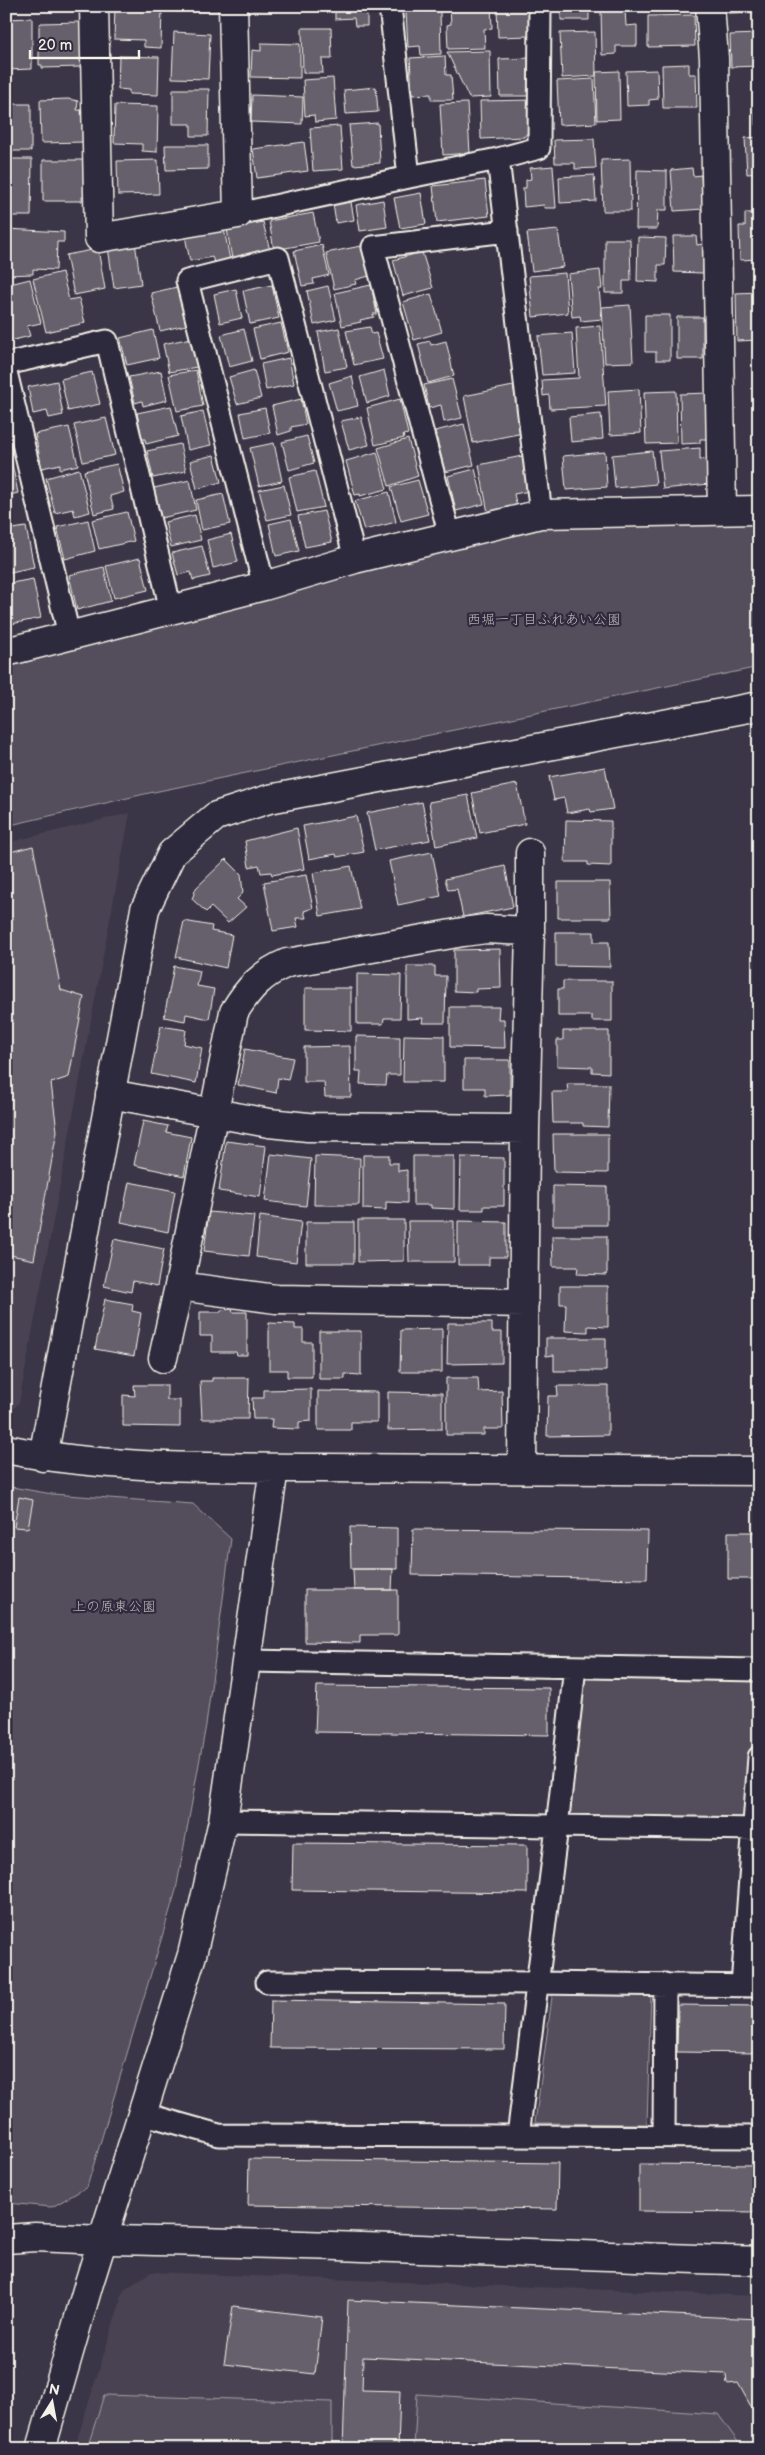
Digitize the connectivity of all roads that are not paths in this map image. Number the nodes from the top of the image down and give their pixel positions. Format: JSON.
{"nodes":[{"id":1,"x":94,"y":6,"type":"edge"},
{"id":2,"x":233,"y":6,"type":"edge"},
{"id":3,"x":390,"y":6,"type":"edge"},
{"id":4,"x":540,"y":6,"type":"edge"},
{"id":5,"x":710,"y":6,"type":"edge"},
{"id":6,"x":498,"y":159,"type":"junction"},
{"id":7,"x":409,"y":177,"type":"junction"},
{"id":8,"x":238,"y":214,"type":"junction"},
{"id":9,"x":507,"y":231,"type":"junction"},
{"id":10,"x":6,"y":364,"type":"edge"},
{"id":11,"x":6,"y":372,"type":"edge"},
{"id":12,"x":722,"y":510,"type":"junction"},
{"id":13,"x":759,"y":510,"type":"edge"},
{"id":14,"x":541,"y":514,"type":"junction"},
{"id":15,"x":450,"y":536,"type":"junction"},
{"id":16,"x":355,"y":559,"type":"junction"},
{"id":17,"x":264,"y":586,"type":"junction"},
{"id":18,"x":171,"y":610,"type":"junction"},
{"id":19,"x":69,"y":635,"type":"junction"},
{"id":20,"x":6,"y":652,"type":"edge"},
{"id":21,"x":759,"y":706,"type":"edge"},
{"id":22,"x":530,"y":853,"type":"dead end"},
{"id":23,"x":530,"y":930,"type":"junction"},
{"id":24,"x":110,"y":1094,"type":"junction"},
{"id":25,"x":212,"y":1113,"type":"junction"},
{"id":26,"x":525,"y":1129,"type":"junction"},
{"id":27,"x":179,"y":1286,"type":"junction"},
{"id":28,"x":524,"y":1303,"type":"junction"},
{"id":29,"x":163,"y":1358,"type":"dead end"},
{"id":30,"x":6,"y":1449,"type":"edge"},
{"id":31,"x":43,"y":1457,"type":"junction"},
{"id":32,"x":274,"y":1468,"type":"junction"},
{"id":33,"x":522,"y":1469,"type":"junction"},
{"id":34,"x":759,"y":1471,"type":"edge"},
{"id":35,"x":247,"y":1661,"type":"junction"},
{"id":36,"x":574,"y":1667,"type":"junction"},
{"id":37,"x":759,"y":1670,"type":"edge"},
{"id":38,"x":759,"y":1757,"type":"edge"},
{"id":39,"x":223,"y":1821,"type":"junction"},
{"id":40,"x":557,"y":1827,"type":"junction"},
{"id":41,"x":756,"y":1829,"type":"edge"},
{"id":42,"x":266,"y":1982,"type":"dead end"},
{"id":43,"x":536,"y":1982,"type":"junction"},
{"id":44,"x":665,"y":1984,"type":"junction"},
{"id":45,"x":750,"y":1986,"type":"edge"},
{"id":46,"x":142,"y":2113,"type":"junction"},
{"id":47,"x":518,"y":2136,"type":"junction"},
{"id":48,"x":664,"y":2136,"type":"junction"},
{"id":49,"x":759,"y":2137,"type":"edge"},
{"id":50,"x":6,"y":2239,"type":"edge"},
{"id":51,"x":103,"y":2240,"type":"junction"},
{"id":52,"x":759,"y":2261,"type":"edge"},
{"id":53,"x":41,"y":2449,"type":"edge"}],
"edges":[{"from":1,"to":8,"type":"street"},
{"from":2,"to":8,"type":"street"},
{"from":3,"to":7,"type":"lane"},
{"from":4,"to":6,"type":"lane"},
{"from":5,"to":12,"type":"street"},
{"from":6,"to":7,"type":"lane"},
{"from":6,"to":9,"type":"lane"},
{"from":7,"to":8,"type":"lane"},
{"from":9,"to":14,"type":"lane"},
{"from":9,"to":15,"type":"lane"},
{"from":10,"to":18,"type":"lane"},
{"from":11,"to":19,"type":"lane"},
{"from":12,"to":13,"type":"street"},
{"from":12,"to":14,"type":"street"},
{"from":14,"to":15,"type":"street"},
{"from":15,"to":16,"type":"street"},
{"from":16,"to":17,"type":"street"},
{"from":16,"to":17,"type":"lane"},
{"from":17,"to":18,"type":"street"},
{"from":18,"to":19,"type":"street"},
{"from":19,"to":20,"type":"street"},
{"from":21,"to":24,"type":"street"},
{"from":22,"to":23,"type":"street"},
{"from":23,"to":25,"type":"street"},
{"from":23,"to":26,"type":"street"},
{"from":24,"to":25,"type":"street"},
{"from":24,"to":31,"type":"street"},
{"from":25,"to":26,"type":"street"},
{"from":25,"to":27,"type":"street"},
{"from":26,"to":28,"type":"street"},
{"from":27,"to":28,"type":"street"},
{"from":27,"to":29,"type":"street"},
{"from":28,"to":33,"type":"street"},
{"from":30,"to":31,"type":"street"},
{"from":31,"to":32,"type":"street"},
{"from":32,"to":33,"type":"street"},
{"from":32,"to":35,"type":"street"},
{"from":33,"to":34,"type":"street"},
{"from":35,"to":36,"type":"lane"},
{"from":35,"to":39,"type":"street"},
{"from":36,"to":37,"type":"lane"},
{"from":36,"to":40,"type":"lane"},
{"from":38,"to":41,"type":"lane"},
{"from":39,"to":40,"type":"lane"},
{"from":39,"to":46,"type":"street"},
{"from":40,"to":41,"type":"lane"},
{"from":40,"to":43,"type":"lane"},
{"from":41,"to":45,"type":"lane"},
{"from":42,"to":43,"type":"lane"},
{"from":43,"to":44,"type":"lane"},
{"from":43,"to":47,"type":"lane"},
{"from":44,"to":45,"type":"lane"},
{"from":44,"to":48,"type":"lane"},
{"from":46,"to":47,"type":"lane"},
{"from":46,"to":51,"type":"street"},
{"from":47,"to":48,"type":"lane"},
{"from":48,"to":49,"type":"lane"},
{"from":50,"to":51,"type":"street"},
{"from":51,"to":52,"type":"street"},
{"from":51,"to":53,"type":"street"}]}
